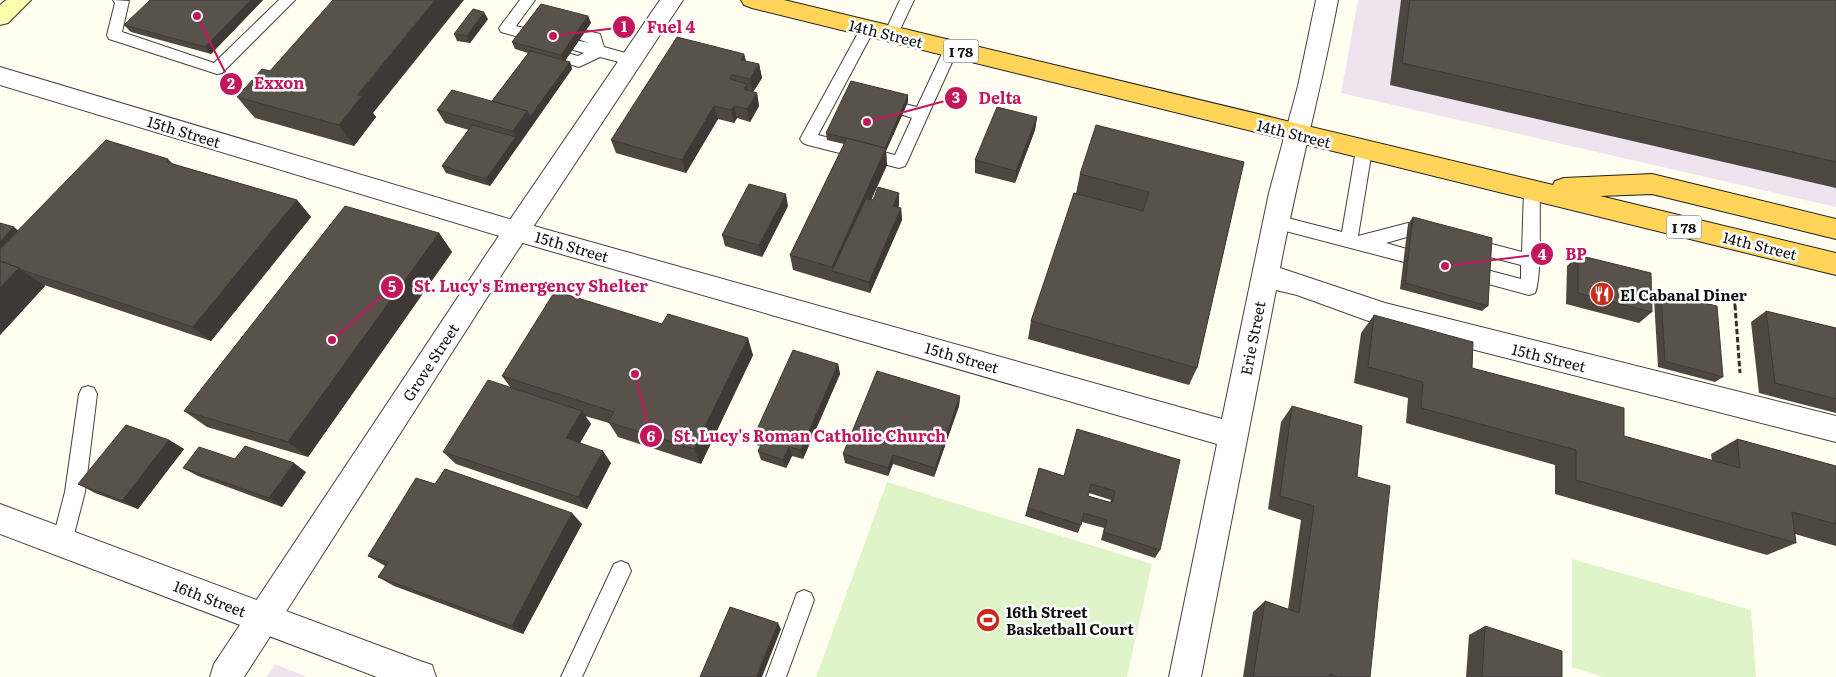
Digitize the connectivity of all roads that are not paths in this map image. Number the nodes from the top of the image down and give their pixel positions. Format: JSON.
{"nodes":[{"id":1,"x":122,"y":0,"type":"edge"},
{"id":2,"x":288,"y":0,"type":"edge"},
{"id":3,"x":528,"y":0,"type":"edge"},
{"id":4,"x":672,"y":0,"type":"edge"},
{"id":5,"x":752,"y":0,"type":"edge"},
{"id":6,"x":907,"y":0,"type":"edge"},
{"id":7,"x":1326,"y":0,"type":"edge"},
{"id":8,"x":16,"y":1,"type":"edge"},
{"id":9,"x":779,"y":3,"type":"edge"},
{"id":10,"x":0,"y":18,"type":"edge"},
{"id":11,"x":868,"y":28,"type":"junction"},
{"id":12,"x":524,"y":33,"type":"edge"},
{"id":13,"x":891,"y":34,"type":"junction"},
{"id":14,"x":951,"y":49,"type":"junction"},
{"id":15,"x":598,"y":51,"type":"junction"},
{"id":16,"x":631,"y":60,"type":"junction"},
{"id":17,"x":0,"y":76,"type":"edge"},
{"id":18,"x":905,"y":110,"type":"edge"},
{"id":19,"x":823,"y":112,"type":"junction"},
{"id":20,"x":920,"y":114,"type":"junction"},
{"id":21,"x":838,"y":116,"type":"edge"},
{"id":22,"x":896,"y":129,"type":"edge"},
{"id":23,"x":912,"y":133,"type":"junction"},
{"id":24,"x":1298,"y":133,"type":"junction"},
{"id":25,"x":1364,"y":150,"type":"junction"},
{"id":26,"x":1532,"y":190,"type":"junction"},
{"id":27,"x":1276,"y":222,"type":"junction"},
{"id":28,"x":1836,"y":229,"type":"edge"},
{"id":29,"x":516,"y":230,"type":"junction"},
{"id":30,"x":1408,"y":230,"type":"dead end"},
{"id":31,"x":1355,"y":242,"type":"junction"},
{"id":32,"x":1488,"y":250,"type":"edge"},
{"id":33,"x":1404,"y":256,"type":"dead end"},
{"id":34,"x":1531,"y":261,"type":"junction"},
{"id":35,"x":1836,"y":264,"type":"edge"},
{"id":36,"x":1265,"y":276,"type":"junction"},
{"id":37,"x":1487,"y":277,"type":"edge"},
{"id":38,"x":88,"y":394,"type":"dead end"},
{"id":39,"x":1836,"y":430,"type":"edge"},
{"id":40,"x":1233,"y":435,"type":"junction"},
{"id":41,"x":0,"y":519,"type":"edge"},
{"id":42,"x":62,"y":542,"type":"junction"},
{"id":43,"x":621,"y":572,"type":"dead end"},
{"id":44,"x":804,"y":600,"type":"dead end"},
{"id":45,"x":263,"y":618,"type":"junction"},
{"id":46,"x":226,"y":676,"type":"edge"},
{"id":47,"x":420,"y":677,"type":"edge"},
{"id":48,"x":571,"y":677,"type":"edge"},
{"id":49,"x":776,"y":677,"type":"edge"},
{"id":50,"x":1185,"y":677,"type":"edge"}],
"edges":[{"from":1,"to":2,"type":"lane"},
{"from":3,"to":12,"type":"lane"},
{"from":4,"to":16,"type":"street","name":"Grove Street"},
{"from":5,"to":9,"type":"highway","name":"14th Street","number":"I 78"},
{"from":6,"to":13,"type":"lane"},
{"from":7,"to":24,"type":"street","name":"Erie Street"},
{"from":8,"to":10,"type":"main road"},
{"from":9,"to":11,"type":"highway","name":"14th Street","number":"I 78"},
{"from":11,"to":13,"type":"highway","name":"14th Street","number":"I 78"},
{"from":11,"to":19,"type":"lane"},
{"from":13,"to":14,"type":"highway","name":"14th Street","number":"I 78"},
{"from":14,"to":20,"type":"lane"},
{"from":14,"to":24,"type":"highway","name":"14th Street","number":"I 78"},
{"from":15,"to":15,"type":"lane"},
{"from":15,"to":16,"type":"lane"},
{"from":16,"to":29,"type":"street","name":"Grove Street"},
{"from":17,"to":29,"type":"street","name":"15th Street"},
{"from":18,"to":20,"type":"lane"},
{"from":19,"to":21,"type":"lane"},
{"from":19,"to":23,"type":"lane"},
{"from":20,"to":23,"type":"lane"},
{"from":22,"to":23,"type":"lane"},
{"from":24,"to":25,"type":"highway","name":"14th Street","number":"I 78"},
{"from":24,"to":27,"type":"street","name":"Erie Street"},
{"from":25,"to":26,"type":"highway","name":"14th Street","number":"I 78"},
{"from":25,"to":31,"type":"lane"},
{"from":26,"to":28,"type":"highway"},
{"from":26,"to":34,"type":"lane"},
{"from":26,"to":35,"type":"highway","name":"14th Street","number":"I 78"},
{"from":27,"to":31,"type":"lane"},
{"from":27,"to":36,"type":"street","name":"Erie Street"},
{"from":29,"to":40,"type":"street","name":"15th Street"},
{"from":29,"to":45,"type":"street","name":"Grove Street"},
{"from":30,"to":31,"type":"lane"},
{"from":31,"to":33,"type":"lane"},
{"from":32,"to":34,"type":"lane"},
{"from":34,"to":37,"type":"lane"},
{"from":36,"to":39,"type":"street","name":"15th Street"},
{"from":36,"to":40,"type":"street","name":"Erie Street"},
{"from":38,"to":42,"type":"lane"},
{"from":40,"to":50,"type":"street","name":"Erie Street"},
{"from":41,"to":42,"type":"street","name":"16th Street"},
{"from":42,"to":45,"type":"street","name":"16th Street"},
{"from":43,"to":48,"type":"lane"},
{"from":44,"to":49,"type":"lane"},
{"from":45,"to":46,"type":"street","name":"Grove Street"},
{"from":45,"to":47,"type":"street","name":"16th Street"}]}
